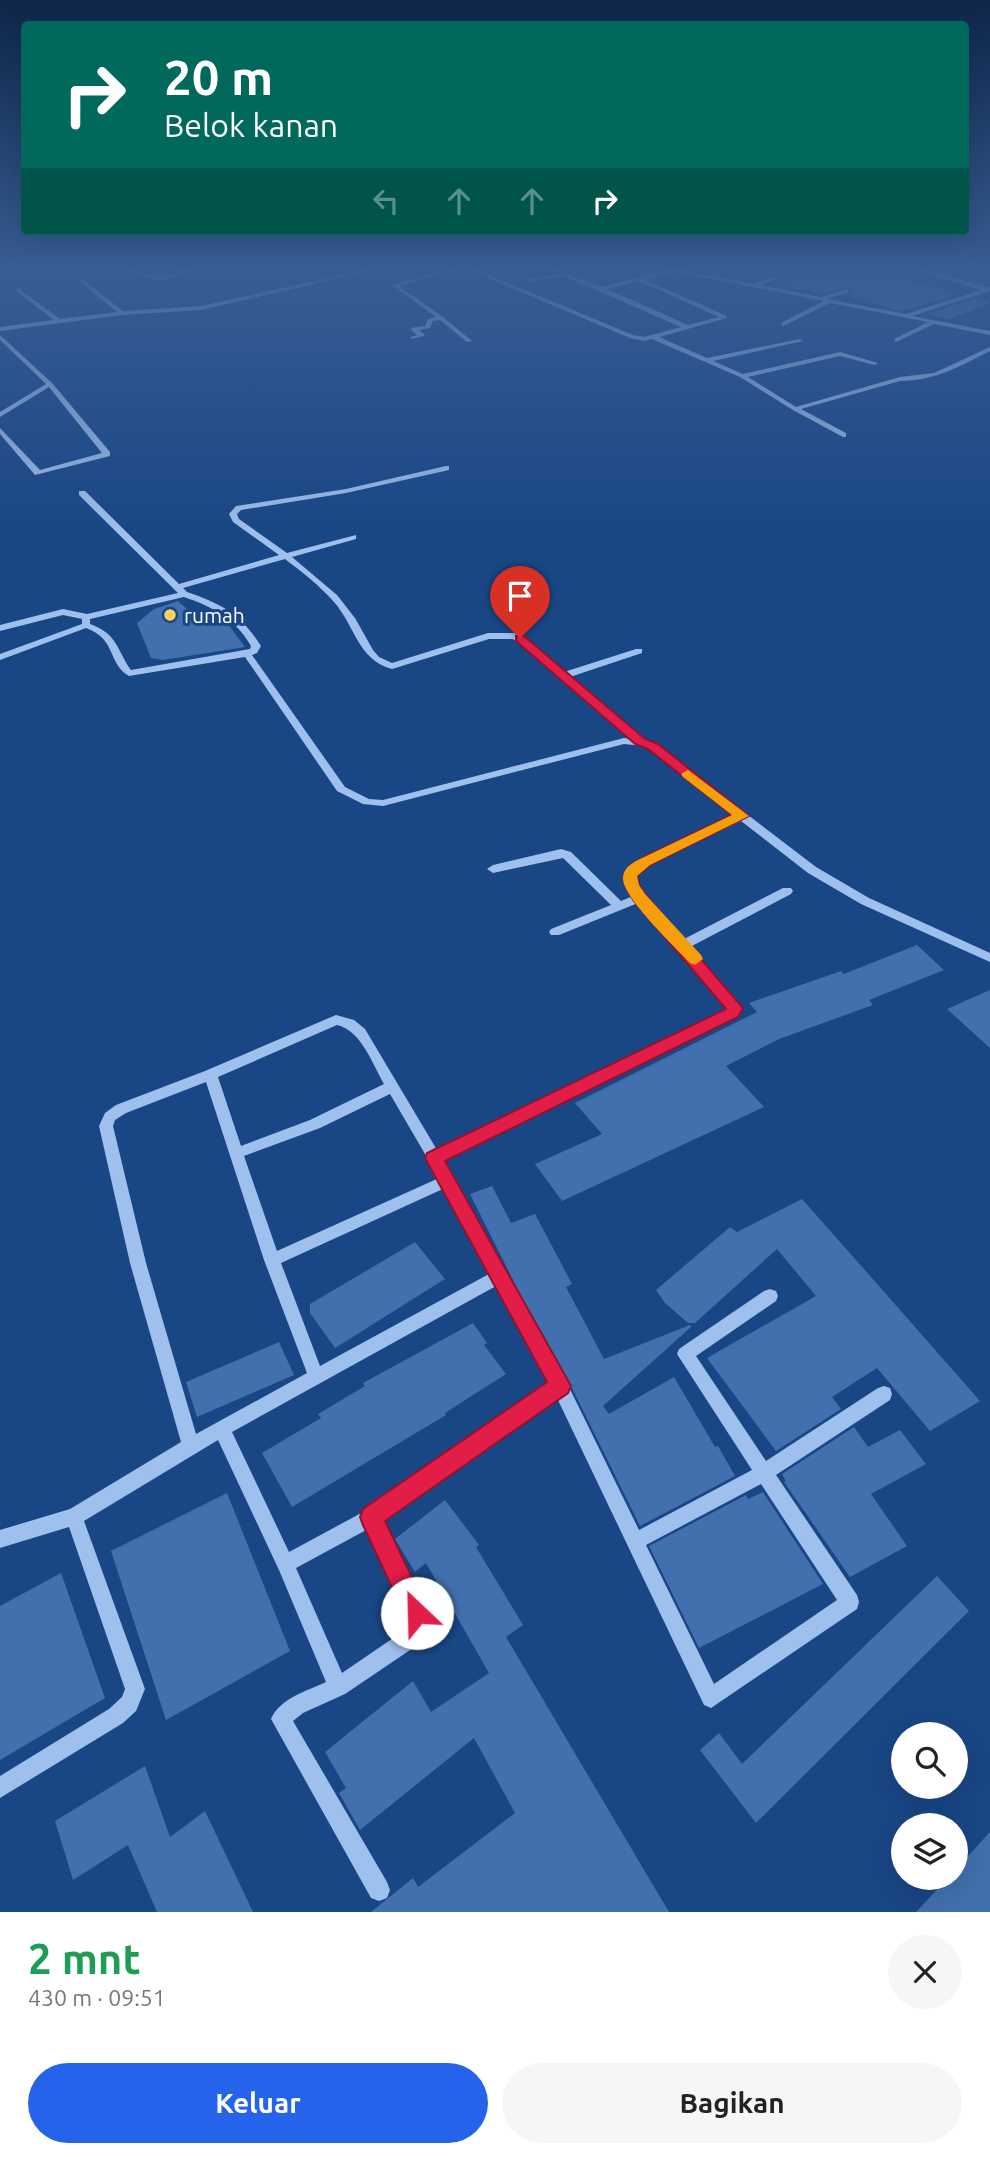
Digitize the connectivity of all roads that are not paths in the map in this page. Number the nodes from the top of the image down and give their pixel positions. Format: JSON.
{"nodes":[{"id":1,"x":22,"y":357,"type":"edge"},
{"id":2,"x":704,"y":357,"type":"edge"},
{"id":3,"x":717,"y":357,"type":"edge"},
{"id":4,"x":826,"y":357,"type":"edge"},
{"id":5,"x":853,"y":357,"type":"edge"},
{"id":6,"x":974,"y":357,"type":"edge"},
{"id":7,"x":708,"y":359,"type":"junction"},
{"id":8,"x":876,"y":363,"type":"dead end"},
{"id":9,"x":742,"y":376,"type":"junction"},
{"id":10,"x":50,"y":384,"type":"junction"},
{"id":11,"x":795,"y":409,"type":"junction"},
{"id":12,"x":0,"y":415,"type":"edge"},
{"id":13,"x":0,"y":430,"type":"edge"},
{"id":14,"x":843,"y":435,"type":"dead end"},
{"id":15,"x":446,"y":468,"type":"dead end"},
{"id":16,"x":82,"y":493,"type":"dead end"},
{"id":17,"x":353,"y":537,"type":"dead end"},
{"id":18,"x":282,"y":555,"type":"junction"},
{"id":19,"x":180,"y":591,"type":"junction"},
{"id":20,"x":86,"y":621,"type":"junction"},
{"id":21,"x":0,"y":628,"type":"edge"},
{"id":22,"x":639,"y":651,"type":"dead end"},
{"id":23,"x":247,"y":654,"type":"junction"},
{"id":24,"x":0,"y":657,"type":"edge"},
{"id":25,"x":563,"y":676,"type":"junction"},
{"id":26,"x":640,"y":741,"type":"junction"},
{"id":27,"x":742,"y":816,"type":"junction"},
{"id":28,"x":494,"y":869,"type":"dead end"},
{"id":29,"x":787,"y":891,"type":"dead end"},
{"id":30,"x":640,"y":898,"type":"junction"},
{"id":31,"x":620,"y":906,"type":"junction"},
{"id":32,"x":555,"y":932,"type":"dead end"},
{"id":33,"x":683,"y":945,"type":"junction"},
{"id":34,"x":990,"y":958,"type":"edge"},
{"id":35,"x":210,"y":1075,"type":"junction"},
{"id":36,"x":391,"y":1087,"type":"junction"},
{"id":37,"x":237,"y":1153,"type":"junction"},
{"id":38,"x":434,"y":1158,"type":"junction"},
{"id":39,"x":448,"y":1180,"type":"junction"},
{"id":40,"x":272,"y":1259,"type":"junction"},
{"id":41,"x":499,"y":1276,"type":"junction"},
{"id":42,"x":770,"y":1296,"type":"dead end"},
{"id":43,"x":316,"y":1376,"type":"junction"},
{"id":44,"x":561,"y":1386,"type":"junction"},
{"id":45,"x":884,"y":1394,"type":"dead end"},
{"id":46,"x":222,"y":1429,"type":"junction"},
{"id":47,"x":191,"y":1446,"type":"junction"},
{"id":48,"x":764,"y":1473,"type":"junction"},
{"id":49,"x":74,"y":1517,"type":"junction"},
{"id":50,"x":371,"y":1517,"type":"junction"},
{"id":51,"x":0,"y":1539,"type":"edge"},
{"id":52,"x":636,"y":1541,"type":"junction"},
{"id":53,"x":285,"y":1564,"type":"junction"},
{"id":54,"x":338,"y":1687,"type":"junction"},
{"id":55,"x":0,"y":1788,"type":"edge"},
{"id":56,"x":379,"y":1890,"type":"dead end"}],
"edges":[{"from":1,"to":10,"type":"street"},
{"from":2,"to":7,"type":"street"},
{"from":3,"to":7,"type":"street"},
{"from":4,"to":9,"type":"street"},
{"from":5,"to":8,"type":"street"},
{"from":6,"to":11,"type":"street"},
{"from":7,"to":9,"type":"street"},
{"from":9,"to":11,"type":"street"},
{"from":10,"to":12,"type":"street"},
{"from":10,"to":13,"type":"street"},
{"from":11,"to":14,"type":"street"},
{"from":15,"to":18,"type":"street"},
{"from":16,"to":19,"type":"street"},
{"from":17,"to":18,"type":"street"},
{"from":18,"to":19,"type":"street"},
{"from":18,"to":25,"type":"street"},
{"from":19,"to":20,"type":"street"},
{"from":19,"to":23,"type":"street"},
{"from":20,"to":21,"type":"street"},
{"from":20,"to":23,"type":"street"},
{"from":20,"to":24,"type":"street"},
{"from":22,"to":25,"type":"street"},
{"from":23,"to":26,"type":"street"},
{"from":25,"to":26,"type":"street"},
{"from":26,"to":27,"type":"street"},
{"from":27,"to":30,"type":"street"},
{"from":27,"to":34,"type":"street"},
{"from":28,"to":31,"type":"street"},
{"from":29,"to":33,"type":"street"},
{"from":30,"to":31,"type":"street"},
{"from":30,"to":33,"type":"street"},
{"from":31,"to":32,"type":"street"},
{"from":33,"to":38,"type":"street"},
{"from":35,"to":36,"type":"street"},
{"from":35,"to":37,"type":"street"},
{"from":35,"to":47,"type":"street"},
{"from":36,"to":37,"type":"street"},
{"from":36,"to":38,"type":"street"},
{"from":37,"to":40,"type":"street"},
{"from":38,"to":39,"type":"street"},
{"from":39,"to":40,"type":"street"},
{"from":39,"to":41,"type":"street"},
{"from":40,"to":43,"type":"street"},
{"from":41,"to":43,"type":"street"},
{"from":41,"to":44,"type":"street"},
{"from":42,"to":48,"type":"street"},
{"from":43,"to":46,"type":"street"},
{"from":44,"to":50,"type":"street"},
{"from":44,"to":52,"type":"street"},
{"from":45,"to":48,"type":"street"},
{"from":46,"to":47,"type":"street"},
{"from":46,"to":53,"type":"street"},
{"from":47,"to":49,"type":"street"},
{"from":48,"to":52,"type":"street"},
{"from":48,"to":52,"type":"street"},
{"from":49,"to":51,"type":"street"},
{"from":49,"to":55,"type":"street"},
{"from":50,"to":53,"type":"street"},
{"from":50,"to":54,"type":"street"},
{"from":53,"to":54,"type":"street"},
{"from":54,"to":56,"type":"street"}]}
